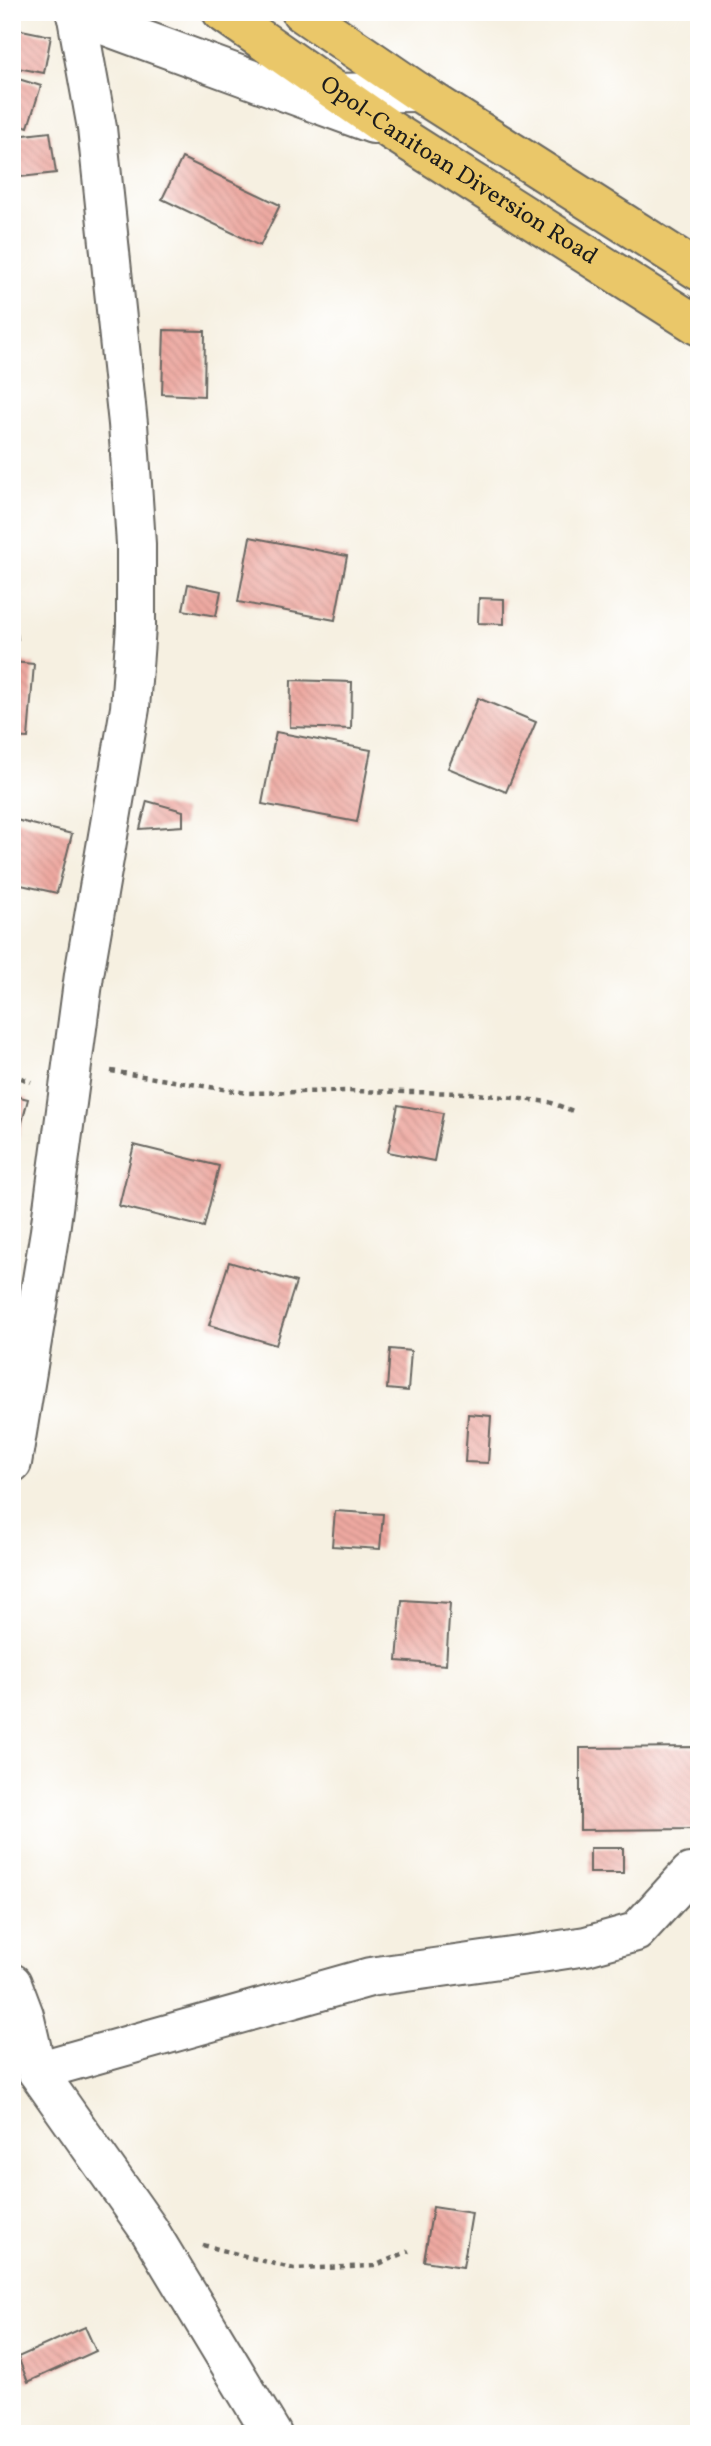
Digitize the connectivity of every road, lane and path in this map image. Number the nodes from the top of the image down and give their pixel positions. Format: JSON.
{"nodes":[{"id":1,"x":222,"y":12,"type":"edge"},
{"id":2,"x":301,"y":12,"type":"edge"},
{"id":3,"x":76,"y":14,"type":"edge"},
{"id":4,"x":418,"y":92,"type":"junction"},
{"id":5,"x":286,"y":93,"type":"junction"},
{"id":6,"x":338,"y":93,"type":"junction"},
{"id":7,"x":392,"y":131,"type":"junction"},
{"id":8,"x":699,"y":271,"type":"edge"},
{"id":9,"x":699,"y":326,"type":"edge"},
{"id":10,"x":72,"y":1065,"type":"junction"},
{"id":11,"x":573,"y":1111,"type":"dead end"},
{"id":12,"x":12,"y":1463,"type":"edge"},
{"id":13,"x":690,"y":1873,"type":"dead end"},
{"id":14,"x":12,"y":1983,"type":"edge"},
{"id":15,"x":37,"y":2071,"type":"junction"},
{"id":16,"x":149,"y":2230,"type":"junction"},
{"id":17,"x":409,"y":2251,"type":"dead end"},
{"id":18,"x":272,"y":2434,"type":"edge"}],
"edges":[{"from":1,"to":6,"type":"main road","name":"Opol-Canitoan Diversion Road"},
{"from":2,"to":4,"type":"main road","name":"Opol-Canitoan Diversion Road"},
{"from":3,"to":5,"type":"street"},
{"from":3,"to":10,"type":"street"},
{"from":4,"to":6,"type":"street"},
{"from":4,"to":8,"type":"main road","name":"Opol-Canitoan Diversion Road"},
{"from":5,"to":6,"type":"street"},
{"from":5,"to":7,"type":"street"},
{"from":6,"to":7,"type":"main road","name":"Opol-Canitoan Diversion Road"},
{"from":7,"to":9,"type":"main road","name":"Opol-Canitoan Diversion Road"},
{"from":10,"to":11,"type":"path"},
{"from":10,"to":12,"type":"street"},
{"from":13,"to":15,"type":"street"},
{"from":14,"to":15,"type":"street"},
{"from":15,"to":16,"type":"street"},
{"from":16,"to":17,"type":"path"},
{"from":16,"to":18,"type":"street"}]}
